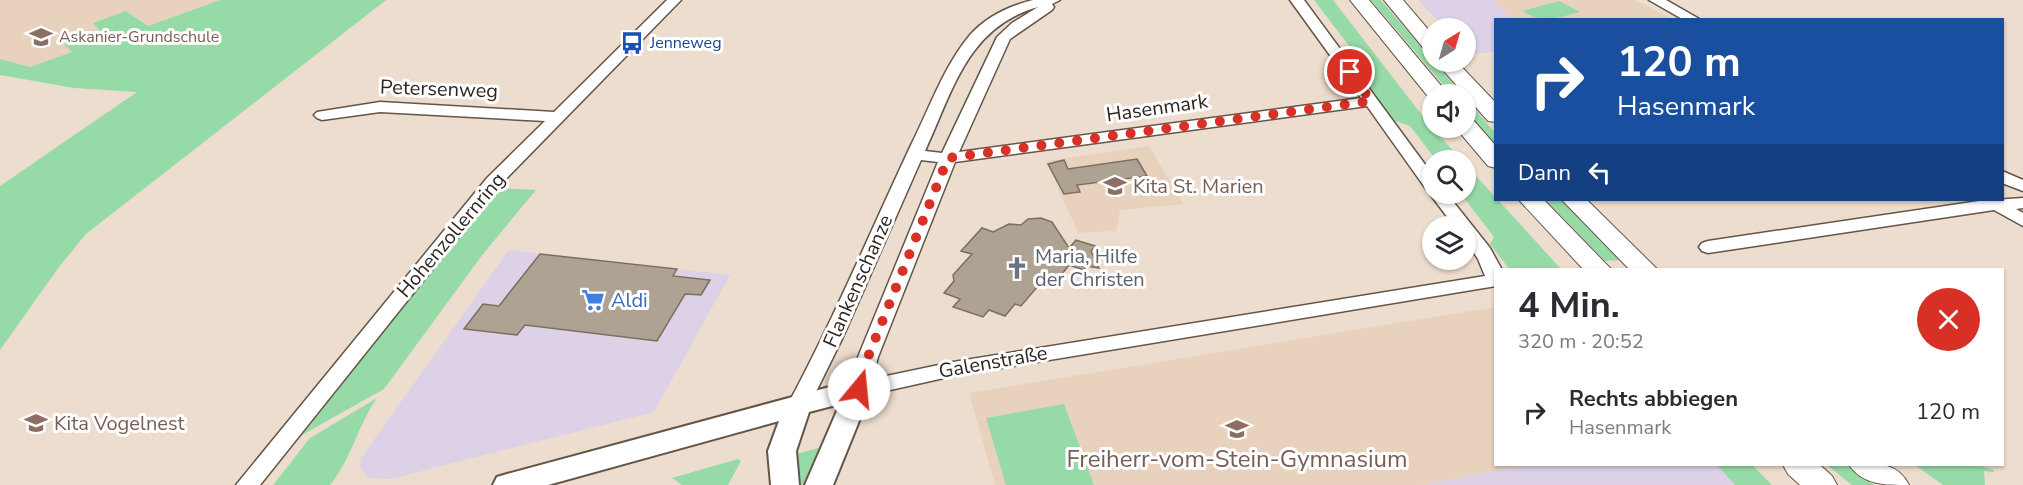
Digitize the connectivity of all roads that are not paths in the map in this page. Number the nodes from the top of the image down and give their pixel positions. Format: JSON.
{"nodes":[{"id":1,"x":674,"y":0,"type":"edge"},
{"id":2,"x":1054,"y":0,"type":"edge"},
{"id":3,"x":1297,"y":0,"type":"edge"},
{"id":4,"x":1359,"y":0,"type":"edge"},
{"id":5,"x":1393,"y":0,"type":"edge"},
{"id":6,"x":1656,"y":0,"type":"edge"},
{"id":7,"x":1691,"y":18,"type":"edge"},
{"id":8,"x":979,"y":34,"type":"junction"},
{"id":9,"x":1422,"y":34,"type":"edge"},
{"id":10,"x":1004,"y":38,"type":"junction"},
{"id":11,"x":1455,"y":72,"type":"edge"},
{"id":12,"x":1430,"y":84,"type":"edge"},
{"id":13,"x":1371,"y":101,"type":"junction"},
{"id":14,"x":1494,"y":114,"type":"edge"},
{"id":15,"x":322,"y":115,"type":"dead end"},
{"id":16,"x":555,"y":117,"type":"junction"},
{"id":17,"x":1476,"y":138,"type":"edge"},
{"id":18,"x":914,"y":155,"type":"junction"},
{"id":19,"x":948,"y":158,"type":"junction"},
{"id":20,"x":1494,"y":159,"type":"edge"},
{"id":21,"x":1422,"y":171,"type":"edge"},
{"id":22,"x":2004,"y":177,"type":"edge"},
{"id":23,"x":2023,"y":186,"type":"edge"},
{"id":24,"x":1532,"y":201,"type":"edge"},
{"id":25,"x":1575,"y":201,"type":"edge"},
{"id":26,"x":2023,"y":203,"type":"edge"},
{"id":27,"x":1996,"y":204,"type":"junction"},
{"id":28,"x":2023,"y":221,"type":"edge"},
{"id":29,"x":1476,"y":243,"type":"edge"},
{"id":30,"x":1708,"y":247,"type":"dead end"},
{"id":31,"x":1597,"y":268,"type":"edge"},
{"id":32,"x":1644,"y":268,"type":"edge"},
{"id":33,"x":1494,"y":274,"type":"edge"},
{"id":34,"x":1494,"y":280,"type":"edge"},
{"id":35,"x":859,"y":389,"type":"junction"},
{"id":36,"x":798,"y":406,"type":"junction"},
{"id":37,"x":1800,"y":466,"type":"edge"},
{"id":38,"x":1866,"y":466,"type":"edge"},
{"id":39,"x":247,"y":485,"type":"edge"},
{"id":40,"x":507,"y":485,"type":"edge"},
{"id":41,"x":785,"y":485,"type":"edge"},
{"id":42,"x":819,"y":485,"type":"edge"},
{"id":43,"x":1821,"y":485,"type":"edge"},
{"id":44,"x":1893,"y":485,"type":"edge"}],
"edges":[{"from":1,"to":16,"type":"street","name":"Hohenzollernring"},
{"from":2,"to":8,"type":"street","name":"Flankenschanze"},
{"from":2,"to":10,"type":"street","name":"Flankenschanze"},
{"from":3,"to":13,"type":"street"},
{"from":4,"to":12,"type":"main road"},
{"from":5,"to":9,"type":"main road"},
{"from":6,"to":7,"type":"street"},
{"from":8,"to":10,"type":"street"},
{"from":8,"to":18,"type":"street","name":"Flankenschanze"},
{"from":10,"to":19,"type":"street","name":"Flankenschanze"},
{"from":11,"to":14,"type":"main road"},
{"from":13,"to":19,"type":"street","name":"Hasenmark"},
{"from":13,"to":21,"type":"street"},
{"from":15,"to":16,"type":"street","name":"Petersenweg"},
{"from":16,"to":39,"type":"street","name":"Hohenzollernring"},
{"from":17,"to":20,"type":"main road"},
{"from":18,"to":19,"type":"street"},
{"from":18,"to":36,"type":"street","name":"Flankenschanze"},
{"from":19,"to":35,"type":"street","name":"Flankenschanze"},
{"from":22,"to":23,"type":"street"},
{"from":24,"to":31,"type":"main road"},
{"from":25,"to":32,"type":"main road"},
{"from":26,"to":27,"type":"street"},
{"from":27,"to":28,"type":"street"},
{"from":27,"to":30,"type":"street"},
{"from":29,"to":33,"type":"street","name":"Galenstraße"},
{"from":34,"to":35,"type":"street","name":"Galenstraße"},
{"from":35,"to":36,"type":"street","name":"Galenstraße"},
{"from":35,"to":42,"type":"street"},
{"from":36,"to":40,"type":"street","name":"Galenstraße"},
{"from":36,"to":41,"type":"street"},
{"from":37,"to":43,"type":"main road"},
{"from":38,"to":44,"type":"main road"}]}
